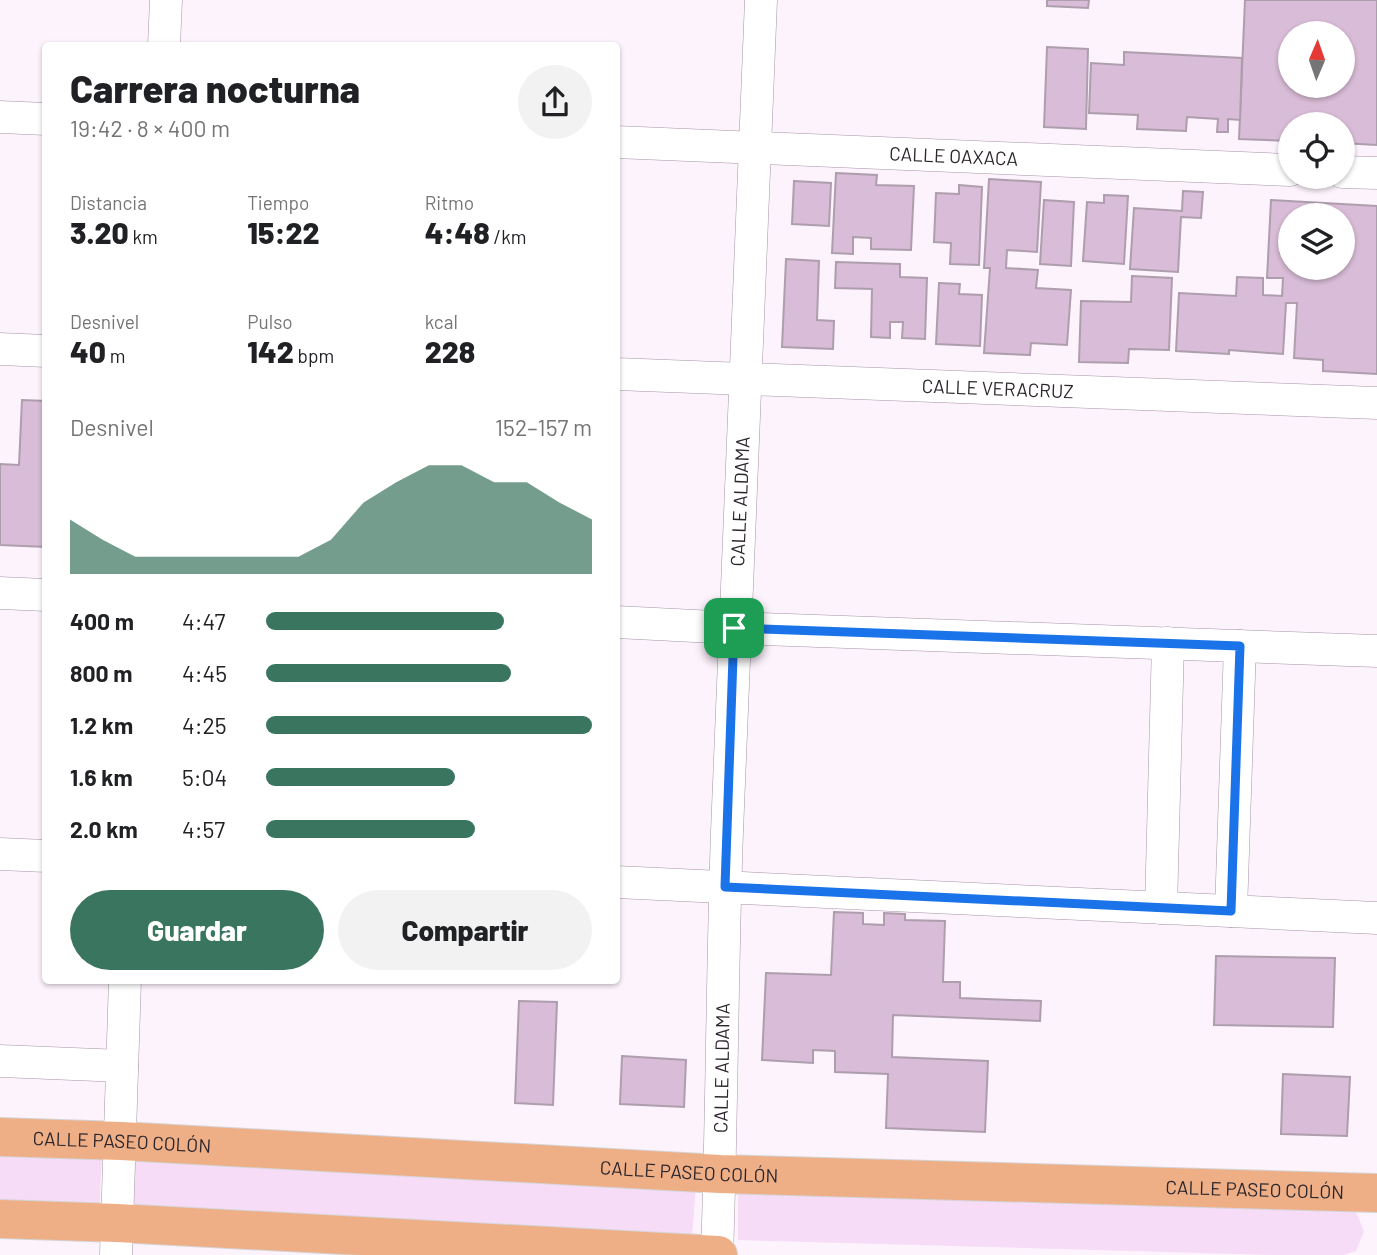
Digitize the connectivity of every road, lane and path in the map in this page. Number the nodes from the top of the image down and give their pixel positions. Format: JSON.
{"nodes":[{"id":1,"x":166,"y":0,"type":"edge"},
{"id":2,"x":761,"y":0,"type":"edge"},
{"id":3,"x":164,"y":42,"type":"edge"},
{"id":4,"x":0,"y":117,"type":"edge"},
{"id":5,"x":42,"y":118,"type":"edge"},
{"id":6,"x":620,"y":142,"type":"edge"},
{"id":7,"x":756,"y":148,"type":"junction"},
{"id":8,"x":1278,"y":170,"type":"edge"},
{"id":9,"x":1355,"y":172,"type":"edge"},
{"id":10,"x":1377,"y":173,"type":"edge"},
{"id":11,"x":0,"y":349,"type":"edge"},
{"id":12,"x":42,"y":351,"type":"edge"},
{"id":13,"x":620,"y":374,"type":"edge"},
{"id":14,"x":746,"y":379,"type":"junction"},
{"id":15,"x":1377,"y":403,"type":"edge"},
{"id":16,"x":0,"y":593,"type":"edge"},
{"id":17,"x":42,"y":595,"type":"edge"},
{"id":18,"x":620,"y":622,"type":"edge"},
{"id":19,"x":734,"y":628,"type":"junction"},
{"id":20,"x":1168,"y":643,"type":"junction"},
{"id":21,"x":1240,"y":646,"type":"junction"},
{"id":22,"x":1377,"y":651,"type":"edge"},
{"id":23,"x":0,"y":855,"type":"edge"},
{"id":24,"x":42,"y":856,"type":"edge"},
{"id":25,"x":620,"y":882,"type":"edge"},
{"id":26,"x":725,"y":887,"type":"junction"},
{"id":27,"x":1161,"y":908,"type":"junction"},
{"id":28,"x":1231,"y":911,"type":"junction"},
{"id":29,"x":1377,"y":918,"type":"edge"},
{"id":30,"x":125,"y":984,"type":"edge"},
{"id":31,"x":0,"y":1061,"type":"edge"},
{"id":32,"x":122,"y":1066,"type":"junction"},
{"id":33,"x":0,"y":1137,"type":"edge"},
{"id":34,"x":121,"y":1140,"type":"junction"},
{"id":35,"x":720,"y":1174,"type":"junction"},
{"id":36,"x":1377,"y":1193,"type":"edge"},
{"id":37,"x":0,"y":1219,"type":"edge"},
{"id":38,"x":117,"y":1239,"type":"edge"},
{"id":39,"x":718,"y":1255,"type":"edge"}],
"edges":[{"from":1,"to":3,"type":"street"},
{"from":2,"to":7,"type":"street","name":"CALLE ALDAMA"},
{"from":4,"to":5,"type":"street"},
{"from":6,"to":7,"type":"street","name":"CALLE OAXACA"},
{"from":7,"to":8,"type":"street","name":"CALLE OAXACA"},
{"from":7,"to":14,"type":"street","name":"CALLE ALDAMA"},
{"from":9,"to":10,"type":"street"},
{"from":11,"to":12,"type":"street"},
{"from":13,"to":14,"type":"street","name":"CALLE VERACRUZ"},
{"from":14,"to":15,"type":"street","name":"CALLE VERACRUZ"},
{"from":14,"to":19,"type":"street","name":"CALLE ALDAMA"},
{"from":16,"to":17,"type":"street"},
{"from":18,"to":19,"type":"street"},
{"from":19,"to":20,"type":"street"},
{"from":19,"to":26,"type":"street","name":"CALLE ALDAMA"},
{"from":20,"to":21,"type":"street"},
{"from":20,"to":27,"type":"street"},
{"from":21,"to":22,"type":"street"},
{"from":21,"to":28,"type":"street"},
{"from":23,"to":24,"type":"street"},
{"from":25,"to":26,"type":"street"},
{"from":26,"to":27,"type":"street"},
{"from":26,"to":35,"type":"street","name":"CALLE ALDAMA"},
{"from":27,"to":28,"type":"street"},
{"from":28,"to":29,"type":"street"},
{"from":30,"to":32,"type":"street"},
{"from":31,"to":32,"type":"street"},
{"from":32,"to":34,"type":"street"},
{"from":33,"to":34,"type":"main road","name":"CALLE PASEO COLÓN"},
{"from":34,"to":35,"type":"main road","name":"CALLE PASEO COLÓN"},
{"from":34,"to":38,"type":"street"},
{"from":35,"to":36,"type":"main road","name":"CALLE PASEO COLÓN"},
{"from":35,"to":39,"type":"street","name":"CALLE ALDAMA"},
{"from":37,"to":38,"type":"main road"},
{"from":38,"to":39,"type":"main road"}]}
